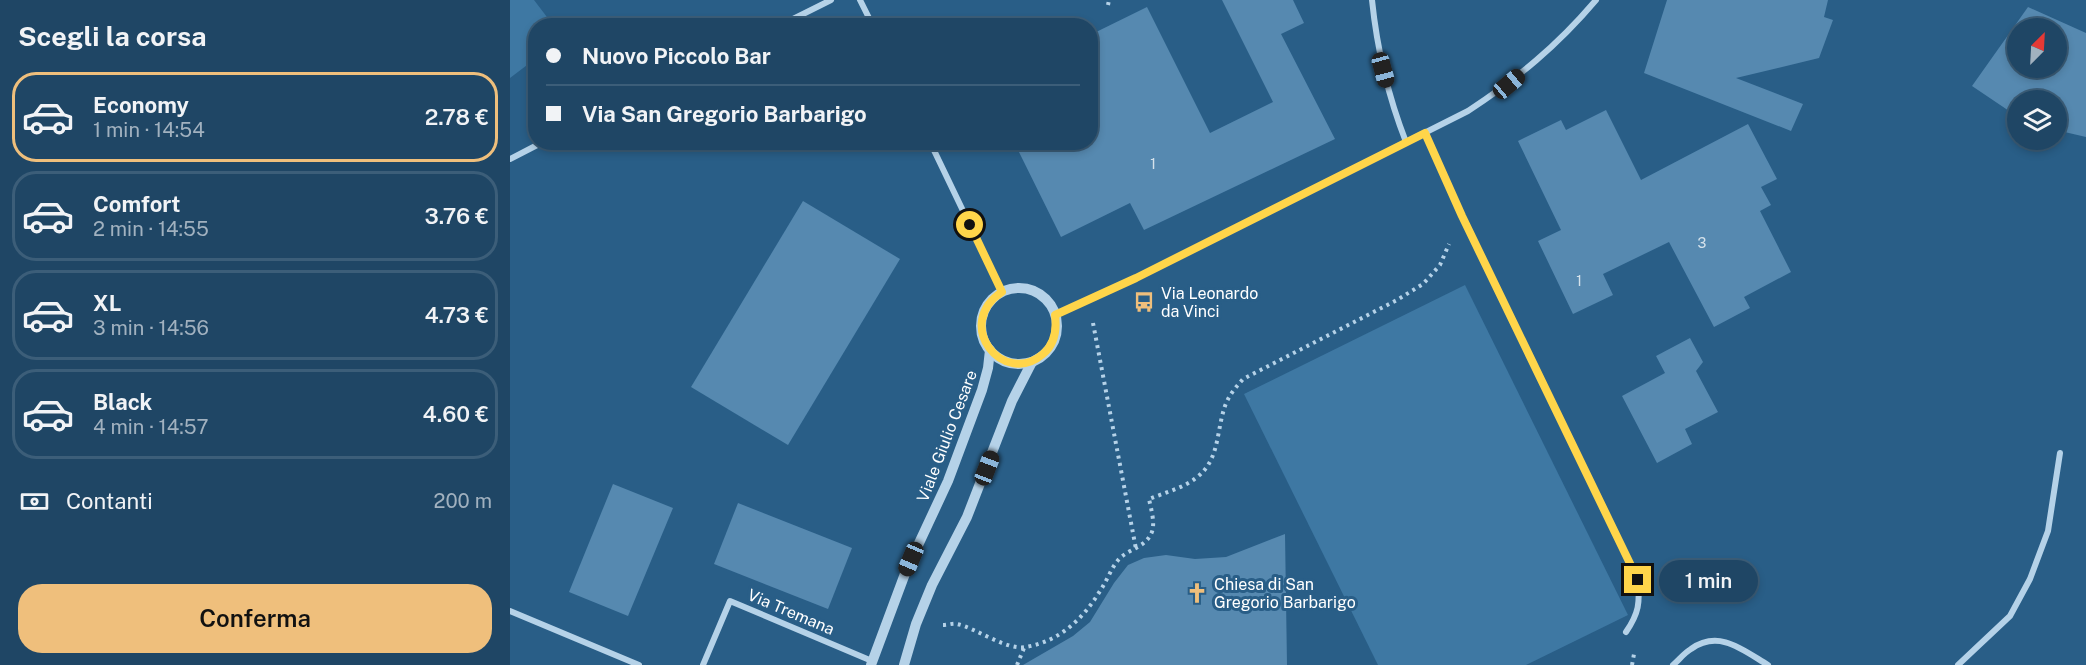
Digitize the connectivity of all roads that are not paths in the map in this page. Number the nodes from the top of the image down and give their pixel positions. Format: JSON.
{"nodes":[{"id":1,"x":831,"y":0,"type":"edge"},
{"id":2,"x":860,"y":0,"type":"edge"},
{"id":3,"x":1372,"y":0,"type":"edge"},
{"id":4,"x":1596,"y":0,"type":"edge"},
{"id":5,"x":794,"y":18,"type":"edge"},
{"id":6,"x":869,"y":18,"type":"edge"},
{"id":7,"x":1425,"y":133,"type":"junction"},
{"id":8,"x":1406,"y":142,"type":"junction"},
{"id":9,"x":528,"y":150,"type":"edge"},
{"id":10,"x":934,"y":150,"type":"edge"},
{"id":11,"x":510,"y":159,"type":"edge"},
{"id":12,"x":1002,"y":292,"type":"junction"},
{"id":13,"x":1055,"y":315,"type":"junction"},
{"id":14,"x":990,"y":350,"type":"junction"},
{"id":15,"x":1032,"y":362,"type":"junction"},
{"id":16,"x":2060,"y":453,"type":"dead end"},
{"id":17,"x":510,"y":610,"type":"edge"},
{"id":18,"x":1626,"y":632,"type":"dead end"},
{"id":19,"x":872,"y":663,"type":"edge"},
{"id":20,"x":639,"y":665,"type":"edge"},
{"id":21,"x":703,"y":665,"type":"edge"},
{"id":22,"x":904,"y":665,"type":"edge"},
{"id":23,"x":1673,"y":665,"type":"edge"},
{"id":24,"x":1768,"y":665,"type":"edge"},
{"id":25,"x":1958,"y":665,"type":"edge"}],
"edges":[{"from":1,"to":5,"type":"street"},
{"from":2,"to":6,"type":"street"},
{"from":3,"to":8,"type":"street"},
{"from":4,"to":7,"type":"street"},
{"from":7,"to":8,"type":"street"},
{"from":7,"to":18,"type":"street"},
{"from":8,"to":13,"type":"street"},
{"from":9,"to":11,"type":"street"},
{"from":10,"to":12,"type":"street"},
{"from":12,"to":13,"type":"street"},
{"from":12,"to":14,"type":"street","name":"Viale Giulio Cesare"},
{"from":13,"to":15,"type":"street"},
{"from":14,"to":15,"type":"street","name":"Viale Giulio Cesare"},
{"from":14,"to":19,"type":"street","name":"Viale Giulio Cesare"},
{"from":15,"to":22,"type":"street"},
{"from":16,"to":25,"type":"street"},
{"from":17,"to":20,"type":"street"},
{"from":19,"to":21,"type":"street","name":"Via Tremana"},
{"from":23,"to":24,"type":"street"}]}
